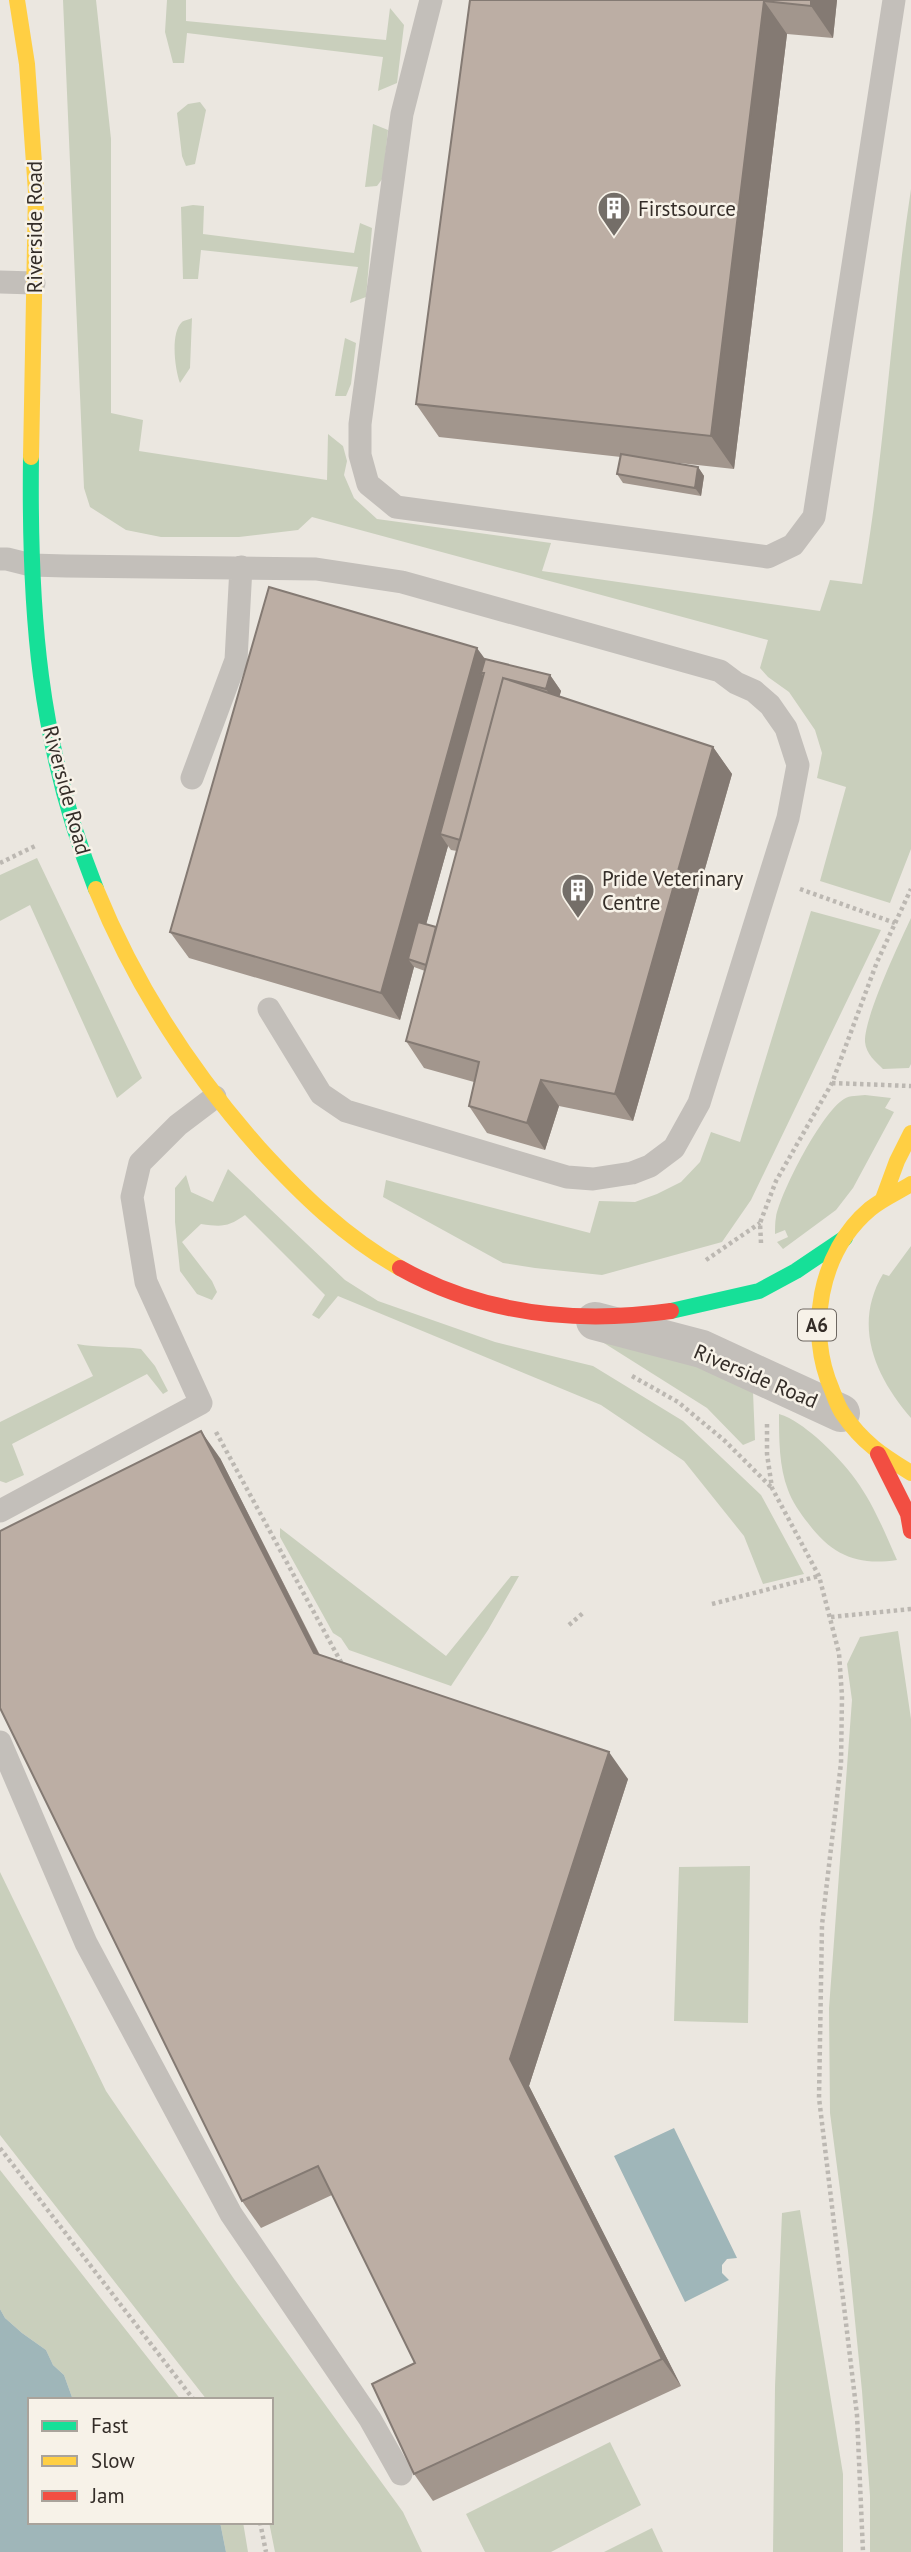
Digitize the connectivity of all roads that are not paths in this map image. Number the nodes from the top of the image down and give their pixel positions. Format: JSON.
{"nodes":[{"id":1,"x":17,"y":0,"type":"edge"},
{"id":2,"x":431,"y":0,"type":"edge"},
{"id":3,"x":894,"y":0,"type":"edge"},
{"id":4,"x":0,"y":282,"type":"edge"},
{"id":5,"x":34,"y":283,"type":"junction"},
{"id":6,"x":0,"y":559,"type":"edge"},
{"id":7,"x":31,"y":565,"type":"junction"},
{"id":8,"x":241,"y":567,"type":"junction"},
{"id":9,"x":192,"y":778,"type":"dead end"},
{"id":10,"x":269,"y":1009,"type":"dead end"},
{"id":11,"x":215,"y":1097,"type":"junction"},
{"id":12,"x":911,"y":1133,"type":"edge"},
{"id":13,"x":911,"y":1184,"type":"edge"},
{"id":14,"x":883,"y":1199,"type":"junction"},
{"id":15,"x":845,"y":1238,"type":"junction"},
{"id":16,"x":589,"y":1320,"type":"junction"},
{"id":17,"x":841,"y":1413,"type":"junction"},
{"id":18,"x":878,"y":1454,"type":"junction"},
{"id":19,"x":911,"y":1474,"type":"edge"},
{"id":20,"x":0,"y":1511,"type":"edge"},
{"id":21,"x":911,"y":1531,"type":"edge"},
{"id":22,"x":0,"y":1742,"type":"edge"},
{"id":23,"x":401,"y":2474,"type":"edge"}],
"edges":[{"from":1,"to":5,"type":"street","name":"Riverside Road"},
{"from":2,"to":3,"type":"lane"},
{"from":4,"to":5,"type":"lane"},
{"from":5,"to":7,"type":"street","name":"Riverside Road"},
{"from":6,"to":7,"type":"lane"},
{"from":7,"to":8,"type":"lane"},
{"from":7,"to":11,"type":"street","name":"Riverside Road"},
{"from":8,"to":9,"type":"lane"},
{"from":8,"to":10,"type":"lane"},
{"from":11,"to":16,"type":"street","name":"Riverside Road"},
{"from":11,"to":20,"type":"lane"},
{"from":12,"to":14,"type":"street","number":"A6"},
{"from":13,"to":14,"type":"street","number":"A6"},
{"from":14,"to":15,"type":"street","number":"A6"},
{"from":15,"to":16,"type":"street","name":"Riverside Road"},
{"from":15,"to":17,"type":"street","number":"A6"},
{"from":16,"to":17,"type":"street","name":"Riverside Road"},
{"from":17,"to":18,"type":"street","number":"A6"},
{"from":18,"to":19,"type":"street","number":"A6"},
{"from":18,"to":21,"type":"street","number":"A6"},
{"from":22,"to":23,"type":"lane"}]}
